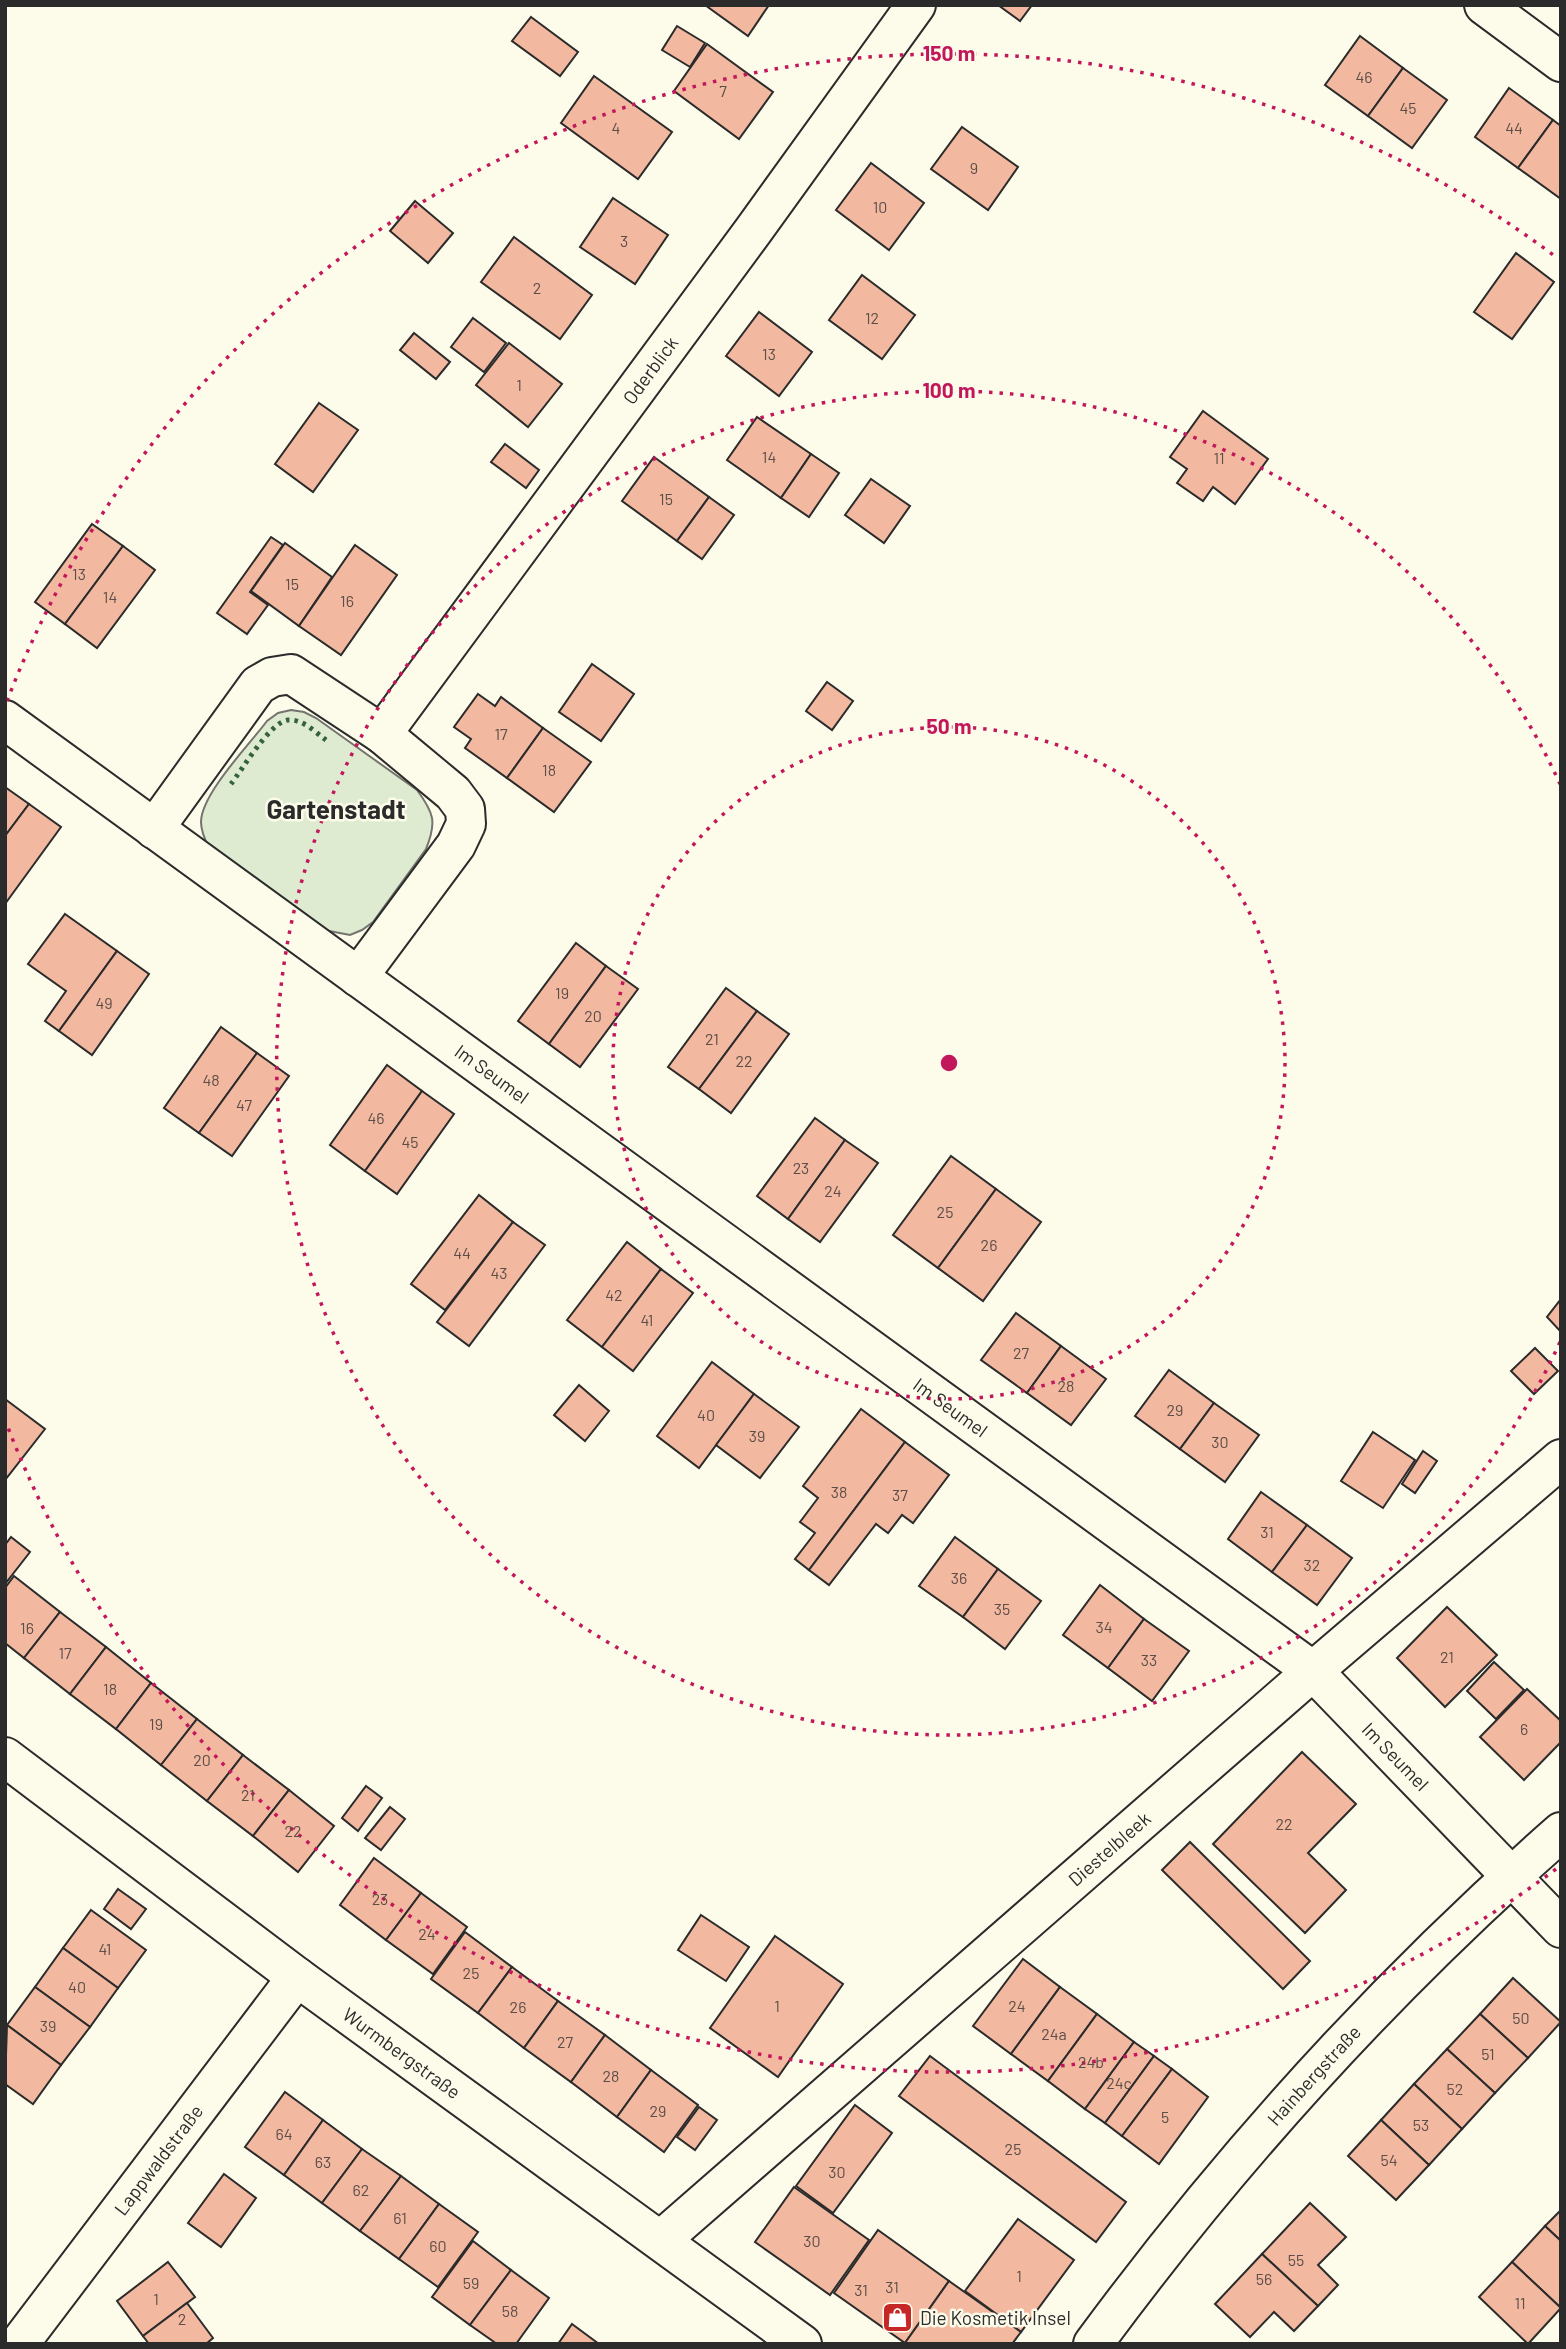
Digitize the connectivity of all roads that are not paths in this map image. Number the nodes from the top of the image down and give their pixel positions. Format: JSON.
{"nodes":[{"id":1,"x":916,"y":5,"type":"edge"},
{"id":2,"x":1484,"y":5,"type":"edge"},
{"id":3,"x":1561,"y":62,"type":"edge"},
{"id":4,"x":5,"y":720,"type":"edge"},
{"id":5,"x":382,"y":734,"type":"junction"},
{"id":6,"x":154,"y":829,"type":"junction"},
{"id":7,"x":358,"y":977,"type":"junction"},
{"id":8,"x":1561,"y":1459,"type":"edge"},
{"id":9,"x":1313,"y":1671,"type":"junction"},
{"id":10,"x":5,"y":1758,"type":"edge"},
{"id":11,"x":1561,"y":1832,"type":"edge"},
{"id":12,"x":1512,"y":1875,"type":"junction"},
{"id":13,"x":1561,"y":1928,"type":"edge"},
{"id":14,"x":297,"y":1977,"type":"junction"},
{"id":15,"x":661,"y":2240,"type":"junction"},
{"id":16,"x":762,"y":2332,"type":"edge"},
{"id":17,"x":19,"y":2344,"type":"edge"},
{"id":18,"x":802,"y":2344,"type":"edge"},
{"id":19,"x":1093,"y":2344,"type":"edge"}],
"edges":[{"from":1,"to":5,"type":"street","name":"Oderblick"},
{"from":2,"to":3,"type":"street"},
{"from":4,"to":6,"type":"street","name":"Im Seumel"},
{"from":5,"to":6,"type":"street"},
{"from":5,"to":7,"type":"street"},
{"from":6,"to":7,"type":"street","name":"Im Seumel"},
{"from":7,"to":9,"type":"street","name":"Im Seumel"},
{"from":8,"to":9,"type":"street","name":"Diestelbleek"},
{"from":9,"to":12,"type":"street","name":"Im Seumel"},
{"from":9,"to":15,"type":"street","name":"Diestelbleek"},
{"from":10,"to":14,"type":"street","name":"Wurmbergstraße"},
{"from":11,"to":12,"type":"street","name":"Hainbergstraße"},
{"from":12,"to":13,"type":"street","name":"Im Seumel"},
{"from":12,"to":19,"type":"street","name":"Hainbergstraße"},
{"from":14,"to":15,"type":"street","name":"Wurmbergstraße"},
{"from":14,"to":17,"type":"street","name":"Lappwaldstraße"},
{"from":15,"to":16,"type":"street","name":"Wurmbergstraße"},
{"from":16,"to":18,"type":"street","name":"Wurmbergstraße"}]}
